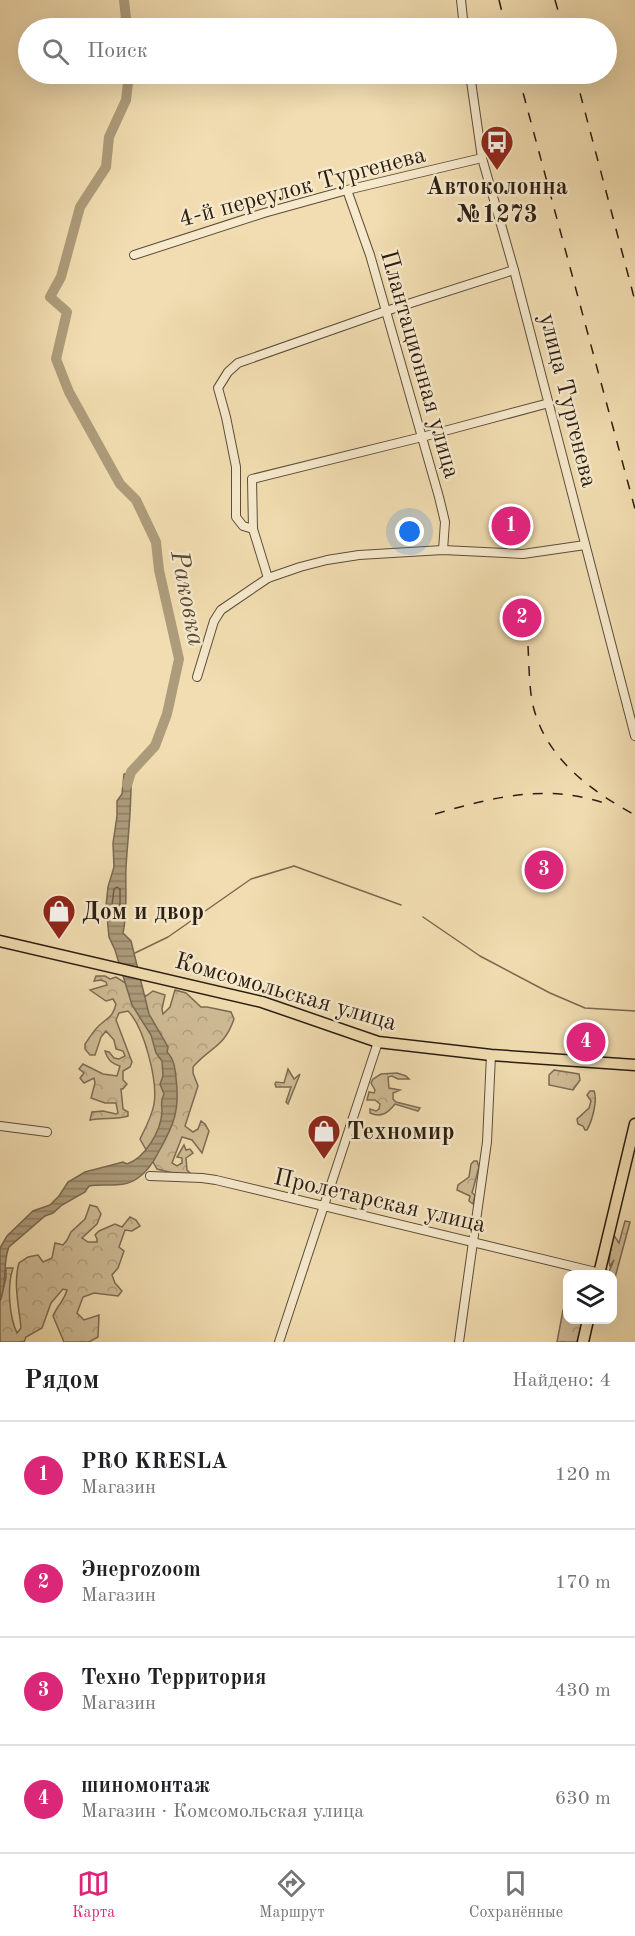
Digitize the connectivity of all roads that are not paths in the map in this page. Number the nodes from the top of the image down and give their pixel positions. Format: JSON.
{"nodes":[{"id":1,"x":461,"y":0,"type":"edge"},
{"id":2,"x":463,"y":18,"type":"edge"},
{"id":3,"x":471,"y":84,"type":"edge"},
{"id":4,"x":482,"y":158,"type":"junction"},
{"id":5,"x":347,"y":190,"type":"junction"},
{"id":6,"x":134,"y":255,"type":"dead end"},
{"id":7,"x":514,"y":270,"type":"junction"},
{"id":8,"x":386,"y":311,"type":"junction"},
{"id":9,"x":549,"y":403,"type":"junction"},
{"id":10,"x":422,"y":437,"type":"junction"},
{"id":11,"x":253,"y":529,"type":"junction"},
{"id":12,"x":585,"y":546,"type":"junction"},
{"id":13,"x":443,"y":550,"type":"junction"},
{"id":14,"x":268,"y":578,"type":"junction"},
{"id":15,"x":197,"y":676,"type":"dead end"},
{"id":16,"x":635,"y":736,"type":"edge"},
{"id":17,"x":0,"y":941,"type":"edge"},
{"id":18,"x":378,"y":1042,"type":"junction"},
{"id":19,"x":491,"y":1055,"type":"junction"},
{"id":20,"x":635,"y":1065,"type":"edge"},
{"id":21,"x":635,"y":1124,"type":"edge"},
{"id":22,"x":0,"y":1126,"type":"edge"},
{"id":23,"x":47,"y":1132,"type":"dead end"},
{"id":24,"x":150,"y":1176,"type":"dead end"},
{"id":25,"x":323,"y":1206,"type":"junction"},
{"id":26,"x":474,"y":1242,"type":"junction"},
{"id":27,"x":583,"y":1270,"type":"edge"},
{"id":28,"x":600,"y":1270,"type":"edge"},
{"id":29,"x":587,"y":1324,"type":"edge"},
{"id":30,"x":279,"y":1342,"type":"edge"},
{"id":31,"x":459,"y":1342,"type":"edge"},
{"id":32,"x":583,"y":1342,"type":"edge"}],
"edges":[{"from":1,"to":2,"type":"street"},
{"from":3,"to":4,"type":"street","name":"улица Тургенева"},
{"from":4,"to":5,"type":"street","name":"4-й переулок Тургенева"},
{"from":4,"to":7,"type":"street","name":"улица Тургенева"},
{"from":5,"to":6,"type":"street","name":"4-й переулок Тургенева"},
{"from":5,"to":8,"type":"street","name":"Плантационная улица"},
{"from":7,"to":8,"type":"street"},
{"from":7,"to":9,"type":"street","name":"улица Тургенева"},
{"from":8,"to":10,"type":"street","name":"Плантационная улица"},
{"from":8,"to":11,"type":"street"},
{"from":9,"to":10,"type":"street"},
{"from":9,"to":12,"type":"street","name":"улица Тургенева"},
{"from":10,"to":11,"type":"street"},
{"from":10,"to":13,"type":"street","name":"Плантационная улица"},
{"from":11,"to":14,"type":"street"},
{"from":12,"to":13,"type":"street"},
{"from":12,"to":16,"type":"street","name":"улица Тургенева"},
{"from":13,"to":14,"type":"street"},
{"from":14,"to":15,"type":"street"},
{"from":17,"to":18,"type":"main road","name":"Комсомольская улица"},
{"from":18,"to":19,"type":"main road","name":"Комсомольская улица"},
{"from":18,"to":25,"type":"street"},
{"from":19,"to":20,"type":"main road","name":"Комсомольская улица"},
{"from":19,"to":26,"type":"street"},
{"from":21,"to":28,"type":"main road"},
{"from":22,"to":23,"type":"street"},
{"from":24,"to":25,"type":"street","name":"Пролетарская улица"},
{"from":25,"to":26,"type":"street","name":"Пролетарская улица"},
{"from":25,"to":30,"type":"street"},
{"from":26,"to":27,"type":"street","name":"Пролетарская улица"},
{"from":26,"to":31,"type":"street"},
{"from":29,"to":32,"type":"main road"}]}
